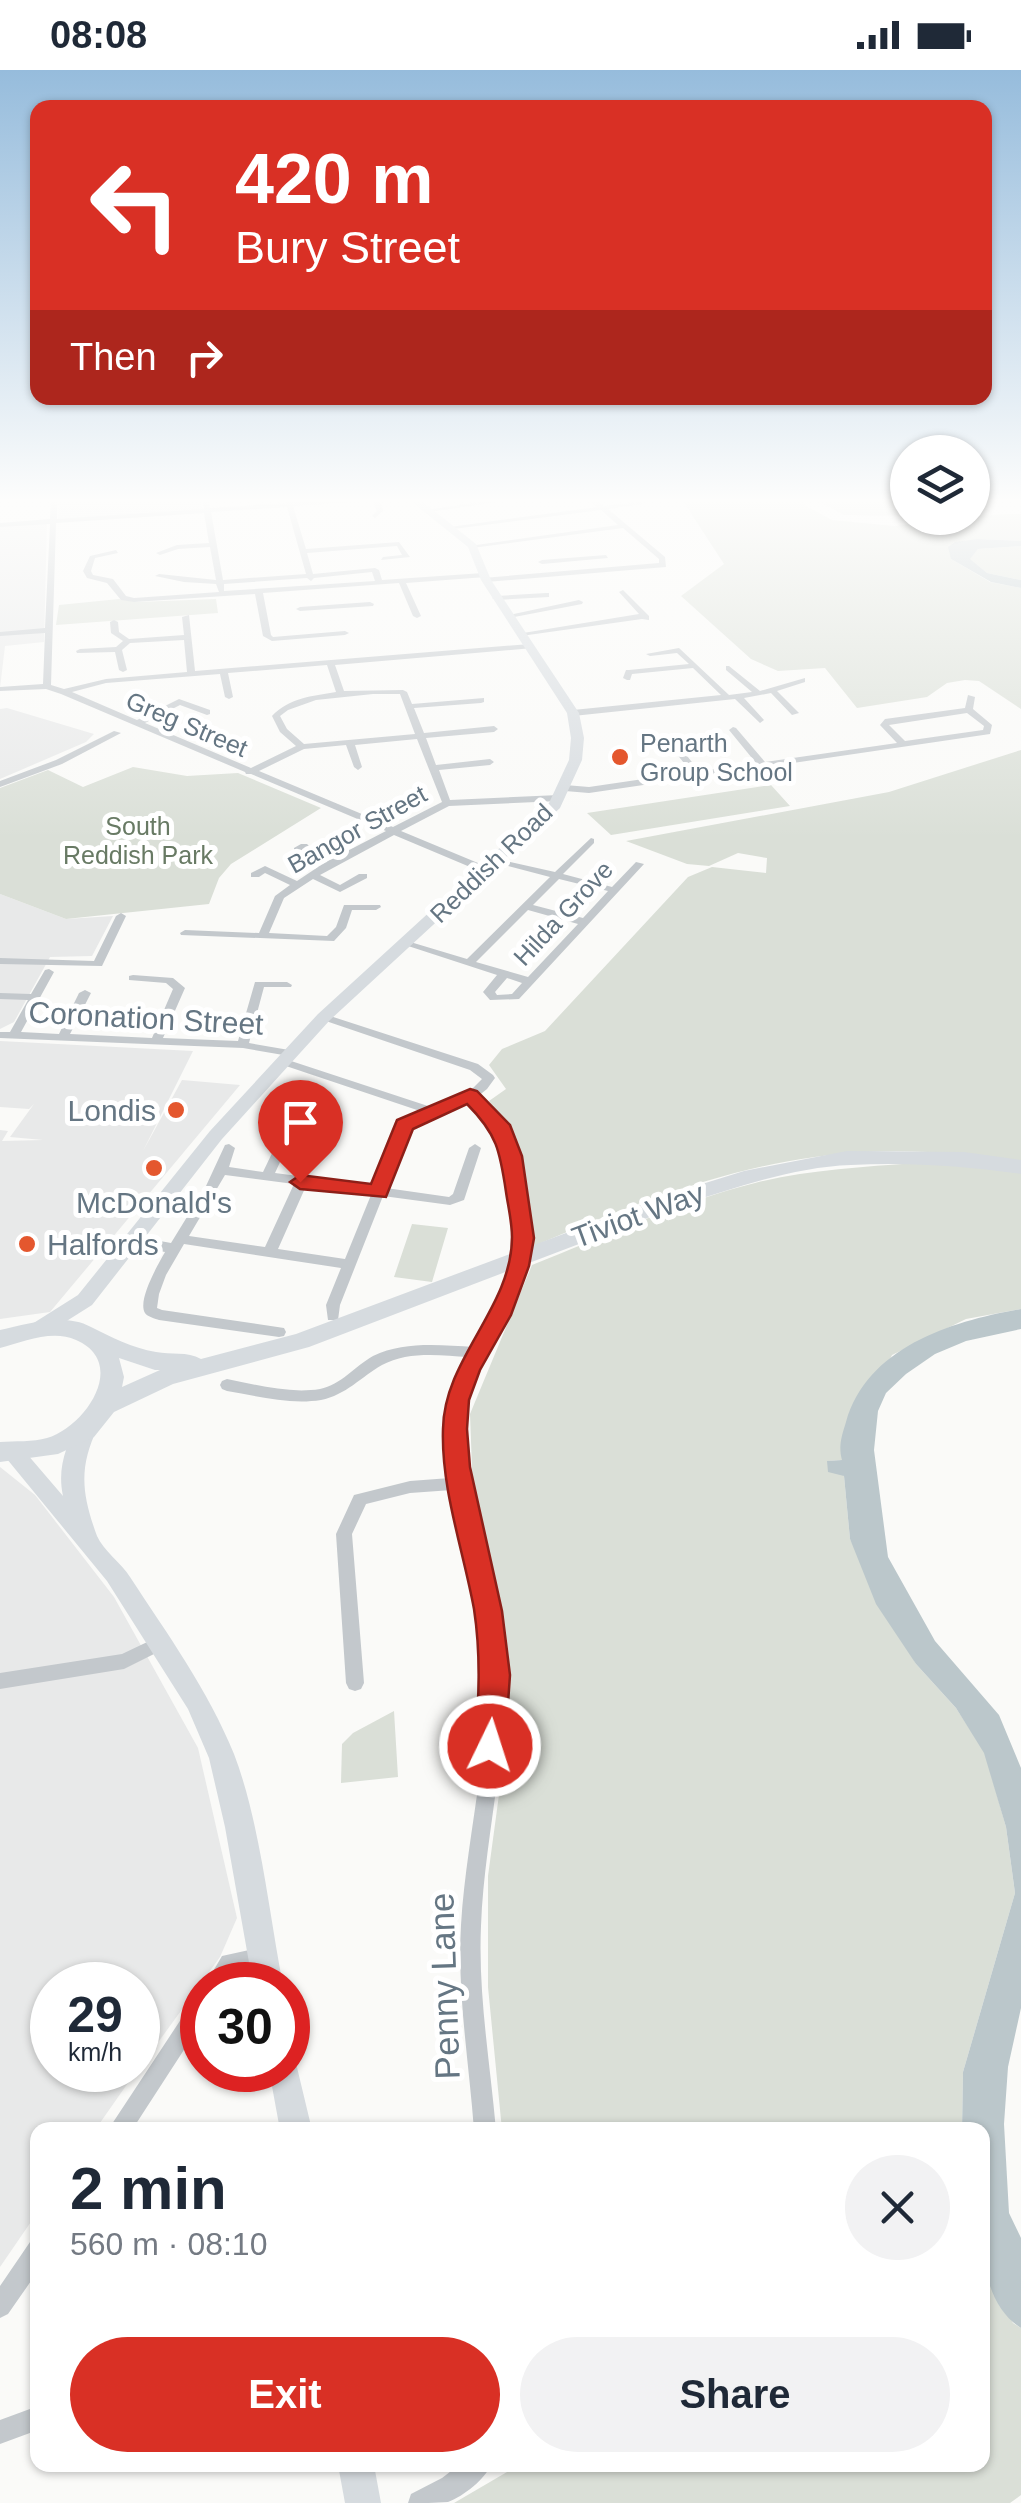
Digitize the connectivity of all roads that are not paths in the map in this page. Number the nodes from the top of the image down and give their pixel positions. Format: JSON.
{"nodes":[{"id":1,"x":50,"y":612,"type":"edge"},
{"id":2,"x":263,"y":612,"type":"edge"},
{"id":3,"x":415,"y":612,"type":"edge"},
{"id":4,"x":505,"y":612,"type":"edge"},
{"id":5,"x":527,"y":612,"type":"edge"},
{"id":6,"x":539,"y":612,"type":"edge"},
{"id":7,"x":641,"y":612,"type":"edge"},
{"id":8,"x":529,"y":614,"type":"junction"},
{"id":9,"x":417,"y":616,"type":"dead end"},
{"id":10,"x":508,"y":616,"type":"junction"},
{"id":11,"x":186,"y":617,"type":"dead end"},
{"id":12,"x":114,"y":622,"type":"dead end"},
{"id":13,"x":49,"y":630,"type":"junction"},
{"id":14,"x":345,"y":633,"type":"dead end"},
{"id":15,"x":0,"y":634,"type":"edge"},
{"id":16,"x":187,"y":637,"type":"junction"},
{"id":17,"x":443,"y":638,"type":"dead end"},
{"id":18,"x":526,"y":640,"type":"junction"},
{"id":19,"x":128,"y":641,"type":"junction"},
{"id":20,"x":118,"y":649,"type":"junction"},
{"id":21,"x":80,"y":651,"type":"dead end"},
{"id":22,"x":447,"y":653,"type":"junction"},
{"id":23,"x":650,"y":654,"type":"dead end"},
{"id":24,"x":330,"y":663,"type":"junction"},
{"id":25,"x":691,"y":666,"type":"junction"},
{"id":26,"x":451,"y":668,"type":"dead end"},
{"id":27,"x":729,"y":668,"type":"dead end"},
{"id":28,"x":123,"y":670,"type":"dead end"},
{"id":29,"x":223,"y":671,"type":"junction"},
{"id":30,"x":626,"y":672,"type":"dead end"},
{"id":31,"x":191,"y":674,"type":"junction"},
{"id":32,"x":802,"y":680,"type":"dead end"},
{"id":33,"x":47,"y":686,"type":"junction"},
{"id":34,"x":0,"y":689,"type":"edge"},
{"id":35,"x":64,"y":692,"type":"junction"},
{"id":36,"x":774,"y":692,"type":"junction"},
{"id":37,"x":759,"y":694,"type":"junction"},
{"id":38,"x":341,"y":696,"type":"junction"},
{"id":39,"x":229,"y":697,"type":"dead end"},
{"id":40,"x":733,"y":697,"type":"junction"},
{"id":41,"x":971,"y":697,"type":"dead end"},
{"id":42,"x":481,"y":700,"type":"dead end"},
{"id":43,"x":412,"y":706,"type":"junction"},
{"id":44,"x":969,"y":710,"type":"junction"},
{"id":45,"x":206,"y":712,"type":"dead end"},
{"id":46,"x":573,"y":713,"type":"junction"},
{"id":47,"x":795,"y":713,"type":"dead end"},
{"id":48,"x":760,"y":720,"type":"dead end"},
{"id":49,"x":136,"y":724,"type":"junction"},
{"id":50,"x":494,"y":730,"type":"dead end"},
{"id":51,"x":733,"y":730,"type":"dead end"},
{"id":52,"x":117,"y":732,"type":"dead end"},
{"id":53,"x":421,"y":736,"type":"junction"},
{"id":54,"x":668,"y":738,"type":"dead end"},
{"id":55,"x":350,"y":743,"type":"junction"},
{"id":56,"x":903,"y":744,"type":"junction"},
{"id":57,"x":302,"y":746,"type":"junction"},
{"id":58,"x":490,"y":762,"type":"dead end"},
{"id":59,"x":762,"y":764,"type":"junction"},
{"id":60,"x":358,"y":767,"type":"dead end"},
{"id":61,"x":434,"y":768,"type":"junction"},
{"id":62,"x":249,"y":772,"type":"junction"},
{"id":63,"x":697,"y":774,"type":"junction"},
{"id":64,"x":0,"y":784,"type":"edge"},
{"id":65,"x":562,"y":793,"type":"junction"},
{"id":66,"x":447,"y":803,"type":"junction"},
{"id":67,"x":392,"y":832,"type":"junction"},
{"id":68,"x":591,"y":841,"type":"dead end"},
{"id":69,"x":304,"y":846,"type":"dead end"},
{"id":70,"x":639,"y":864,"type":"dead end"},
{"id":71,"x":328,"y":865,"type":"junction"},
{"id":72,"x":491,"y":865,"type":"junction"},
{"id":73,"x":254,"y":874,"type":"dead end"},
{"id":74,"x":312,"y":875,"type":"junction"},
{"id":75,"x":363,"y":876,"type":"dead end"},
{"id":76,"x":556,"y":876,"type":"junction"},
{"id":77,"x":296,"y":884,"type":"junction"},
{"id":78,"x":614,"y":890,"type":"junction"},
{"id":79,"x":526,"y":906,"type":"junction"},
{"id":80,"x":376,"y":907,"type":"dead end"},
{"id":81,"x":122,"y":916,"type":"dead end"},
{"id":82,"x":584,"y":922,"type":"junction"},
{"id":83,"x":185,"y":933,"type":"dead end"},
{"id":84,"x":263,"y":936,"type":"junction"},
{"id":85,"x":407,"y":944,"type":"junction"},
{"id":86,"x":0,"y":961,"type":"edge"},
{"id":87,"x":469,"y":963,"type":"junction"},
{"id":88,"x":48,"y":972,"type":"dead end"},
{"id":89,"x":504,"y":974,"type":"junction"},
{"id":90,"x":133,"y":978,"type":"dead end"},
{"id":91,"x":530,"y":982,"type":"junction"},
{"id":92,"x":287,"y":985,"type":"dead end"},
{"id":93,"x":84,"y":993,"type":"dead end"},
{"id":94,"x":0,"y":996,"type":"edge"},
{"id":95,"x":34,"y":998,"type":"junction"},
{"id":96,"x":324,"y":1017,"type":"junction"},
{"id":97,"x":7,"y":1035,"type":"edge"},
{"id":98,"x":63,"y":1038,"type":"junction"},
{"id":99,"x":156,"y":1042,"type":"junction"},
{"id":100,"x":243,"y":1045,"type":"junction"},
{"id":101,"x":285,"y":1057,"type":"junction"},
{"id":102,"x":470,"y":1096,"type":"junction"},
{"id":103,"x":432,"y":1111,"type":"junction"},
{"id":104,"x":286,"y":1116,"type":"dead end"},
{"id":105,"x":229,"y":1148,"type":"dead end"},
{"id":106,"x":475,"y":1148,"type":"dead end"},
{"id":107,"x":1021,"y":1167,"type":"edge"},
{"id":108,"x":221,"y":1170,"type":"junction"},
{"id":109,"x":268,"y":1178,"type":"junction"},
{"id":110,"x":300,"y":1182,"type":"junction"},
{"id":111,"x":378,"y":1192,"type":"junction"},
{"id":112,"x":133,"y":1241,"type":"junction"},
{"id":113,"x":179,"y":1244,"type":"junction"},
{"id":114,"x":270,"y":1251,"type":"junction"},
{"id":115,"x":350,"y":1264,"type":"junction"},
{"id":116,"x":85,"y":1300,"type":"junction"},
{"id":117,"x":333,"y":1316,"type":"dead end"},
{"id":118,"x":39,"y":1329,"type":"junction"},
{"id":119,"x":279,"y":1332,"type":"dead end"},
{"id":120,"x":4,"y":1336,"type":"edge"},
{"id":121,"x":96,"y":1342,"type":"junction"},
{"id":122,"x":478,"y":1352,"type":"junction"},
{"id":123,"x":212,"y":1364,"type":"junction"},
{"id":124,"x":227,"y":1385,"type":"dead end"},
{"id":125,"x":106,"y":1406,"type":"junction"},
{"id":126,"x":87,"y":1427,"type":"junction"},
{"id":127,"x":7,"y":1452,"type":"edge"},
{"id":128,"x":460,"y":1483,"type":"junction"},
{"id":129,"x":94,"y":1551,"type":"junction"},
{"id":130,"x":162,"y":1642,"type":"junction"},
{"id":131,"x":0,"y":1681,"type":"edge"},
{"id":132,"x":355,"y":1683,"type":"dead end"},
{"id":133,"x":263,"y":1957,"type":"junction"},
{"id":134,"x":234,"y":1962,"type":"edge"},
{"id":135,"x":264,"y":1962,"type":"edge"},
{"id":136,"x":180,"y":2038,"type":"edge"},
{"id":137,"x":288,"y":2092,"type":"edge"},
{"id":138,"x":124,"y":2122,"type":"edge"},
{"id":139,"x":294,"y":2122,"type":"edge"},
{"id":140,"x":484,"y":2122,"type":"edge"},
{"id":141,"x":30,"y":2262,"type":"edge"},
{"id":142,"x":0,"y":2306,"type":"edge"},
{"id":143,"x":30,"y":2421,"type":"edge"},
{"id":144,"x":0,"y":2432,"type":"edge"},
{"id":145,"x":357,"y":2472,"type":"edge"},
{"id":146,"x":471,"y":2472,"type":"edge"},
{"id":147,"x":363,"y":2503,"type":"edge"},
{"id":148,"x":420,"y":2503,"type":"edge"}],
"edges":[{"from":1,"to":13,"type":"street"},
{"from":2,"to":14,"type":"street"},
{"from":3,"to":9,"type":"street"},
{"from":4,"to":10,"type":"main road","name":"Reddish Road"},
{"from":5,"to":8,"type":"street"},
{"from":6,"to":8,"type":"street"},
{"from":7,"to":18,"type":"street"},
{"from":8,"to":10,"type":"street"},
{"from":10,"to":18,"type":"main road","name":"Reddish Road"},
{"from":11,"to":16,"type":"street"},
{"from":12,"to":19,"type":"street"},
{"from":13,"to":15,"type":"street"},
{"from":13,"to":33,"type":"street"},
{"from":16,"to":19,"type":"street"},
{"from":16,"to":31,"type":"street"},
{"from":17,"to":22,"type":"street"},
{"from":18,"to":22,"type":"street"},
{"from":18,"to":46,"type":"main road","name":"Reddish Road"},
{"from":19,"to":20,"type":"street"},
{"from":20,"to":21,"type":"street"},
{"from":20,"to":28,"type":"street"},
{"from":22,"to":24,"type":"street"},
{"from":22,"to":26,"type":"street"},
{"from":23,"to":25,"type":"street"},
{"from":24,"to":29,"type":"street"},
{"from":24,"to":38,"type":"street"},
{"from":25,"to":30,"type":"street"},
{"from":25,"to":40,"type":"street"},
{"from":27,"to":37,"type":"street"},
{"from":29,"to":31,"type":"street"},
{"from":29,"to":39,"type":"street"},
{"from":31,"to":35,"type":"street"},
{"from":32,"to":36,"type":"street"},
{"from":33,"to":34,"type":"street"},
{"from":33,"to":35,"type":"street","name":"Greg Street"},
{"from":35,"to":49,"type":"street","name":"Greg Street"},
{"from":36,"to":37,"type":"street"},
{"from":36,"to":47,"type":"street"},
{"from":37,"to":40,"type":"street"},
{"from":38,"to":43,"type":"street"},
{"from":38,"to":57,"type":"street"},
{"from":40,"to":46,"type":"street"},
{"from":40,"to":48,"type":"street"},
{"from":41,"to":44,"type":"street"},
{"from":42,"to":43,"type":"street"},
{"from":43,"to":53,"type":"street"},
{"from":44,"to":56,"type":"street"},
{"from":44,"to":56,"type":"street","name":"Bangor Street"},
{"from":45,"to":49,"type":"street"},
{"from":46,"to":65,"type":"main road","name":"Reddish Road"},
{"from":49,"to":62,"type":"street","name":"Greg Street"},
{"from":50,"to":53,"type":"street"},
{"from":51,"to":59,"type":"street"},
{"from":52,"to":64,"type":"street"},
{"from":53,"to":55,"type":"street"},
{"from":53,"to":61,"type":"street"},
{"from":54,"to":63,"type":"street"},
{"from":55,"to":57,"type":"street"},
{"from":55,"to":60,"type":"street"},
{"from":56,"to":59,"type":"street","name":"Bangor Street"},
{"from":57,"to":62,"type":"street"},
{"from":58,"to":61,"type":"street"},
{"from":59,"to":63,"type":"street","name":"Bangor Street"},
{"from":61,"to":66,"type":"street"},
{"from":62,"to":67,"type":"street","name":"Greg Street"},
{"from":63,"to":65,"type":"street","name":"Bangor Street"},
{"from":65,"to":66,"type":"street","name":"Bangor Street"},
{"from":65,"to":72,"type":"main road","name":"Reddish Road"},
{"from":66,"to":67,"type":"street","name":"Bangor Street"},
{"from":67,"to":71,"type":"street","name":"Bangor Street"},
{"from":67,"to":72,"type":"street","name":"Greg Street"},
{"from":68,"to":76,"type":"street"},
{"from":69,"to":71,"type":"street"},
{"from":70,"to":78,"type":"street","name":"Hilda Grove"},
{"from":71,"to":74,"type":"street","name":"Bangor Street"},
{"from":72,"to":76,"type":"street","name":"Greg Street"},
{"from":72,"to":85,"type":"main road","name":"Reddish Road"},
{"from":73,"to":77,"type":"street"},
{"from":74,"to":75,"type":"street"},
{"from":74,"to":77,"type":"street","name":"Bangor Street"},
{"from":76,"to":78,"type":"street","name":"Greg Street"},
{"from":76,"to":79,"type":"street"},
{"from":77,"to":84,"type":"street","name":"Bangor Street"},
{"from":78,"to":82,"type":"street","name":"Hilda Grove"},
{"from":79,"to":82,"type":"street"},
{"from":79,"to":87,"type":"street"},
{"from":80,"to":84,"type":"street"},
{"from":81,"to":86,"type":"street"},
{"from":82,"to":91,"type":"street","name":"Hilda Grove"},
{"from":83,"to":84,"type":"street"},
{"from":85,"to":87,"type":"street"},
{"from":85,"to":96,"type":"main road","name":"Reddish Road"},
{"from":87,"to":89,"type":"street"},
{"from":88,"to":95,"type":"street"},
{"from":89,"to":91,"type":"street"},
{"from":89,"to":91,"type":"street","name":"Hilda Grove"},
{"from":90,"to":99,"type":"street"},
{"from":92,"to":100,"type":"street"},
{"from":93,"to":98,"type":"street"},
{"from":94,"to":95,"type":"street"},
{"from":95,"to":97,"type":"street"},
{"from":96,"to":101,"type":"main road","name":"Reddish Road"},
{"from":96,"to":102,"type":"street"},
{"from":97,"to":98,"type":"street","name":"Coronation Street"},
{"from":98,"to":99,"type":"street","name":"Coronation Street"},
{"from":99,"to":100,"type":"street","name":"Coronation Street"},
{"from":100,"to":101,"type":"street","name":"Coronation Street"},
{"from":101,"to":103,"type":"street","name":"Coronation Street"},
{"from":101,"to":112,"type":"main road","name":"Reddish Road"},
{"from":102,"to":103,"type":"street"},
{"from":102,"to":122,"type":"street","name":"Penny Lane"},
{"from":103,"to":111,"type":"street"},
{"from":104,"to":109,"type":"street"},
{"from":105,"to":108,"type":"street"},
{"from":106,"to":111,"type":"street"},
{"from":107,"to":123,"type":"main road","name":"Tiviot Way"},
{"from":108,"to":109,"type":"street"},
{"from":108,"to":113,"type":"street"},
{"from":109,"to":110,"type":"street"},
{"from":110,"to":111,"type":"street"},
{"from":110,"to":114,"type":"street"},
{"from":111,"to":115,"type":"street"},
{"from":112,"to":113,"type":"street"},
{"from":112,"to":116,"type":"main road","name":"Reddish Road"},
{"from":113,"to":114,"type":"street"},
{"from":113,"to":119,"type":"street"},
{"from":114,"to":115,"type":"street"},
{"from":115,"to":117,"type":"street"},
{"from":116,"to":118,"type":"main road","name":"Reddish Road"},
{"from":116,"to":121,"type":"main road"},
{"from":118,"to":120,"type":"main road"},
{"from":118,"to":121,"type":"main road","name":"Tiviot Way"},
{"from":121,"to":123,"type":"main road","name":"Tiviot Way"},
{"from":121,"to":125,"type":"main road"},
{"from":122,"to":124,"type":"street"},
{"from":122,"to":128,"type":"street","name":"Penny Lane"},
{"from":123,"to":125,"type":"main road","name":"Tiviot Way"},
{"from":125,"to":126,"type":"main road","name":"Tiviot Way"},
{"from":126,"to":127,"type":"main road"},
{"from":126,"to":129,"type":"main road"},
{"from":127,"to":129,"type":"main road"},
{"from":128,"to":132,"type":"street"},
{"from":128,"to":140,"type":"street","name":"Penny Lane"},
{"from":129,"to":130,"type":"main road"},
{"from":130,"to":131,"type":"street"},
{"from":130,"to":133,"type":"main road"},
{"from":133,"to":134,"type":"street"},
{"from":133,"to":135,"type":"main road"},
{"from":136,"to":138,"type":"street"},
{"from":137,"to":139,"type":"main road"},
{"from":141,"to":142,"type":"street"},
{"from":143,"to":144,"type":"street"},
{"from":145,"to":147,"type":"main road"},
{"from":146,"to":148,"type":"street"}]}
